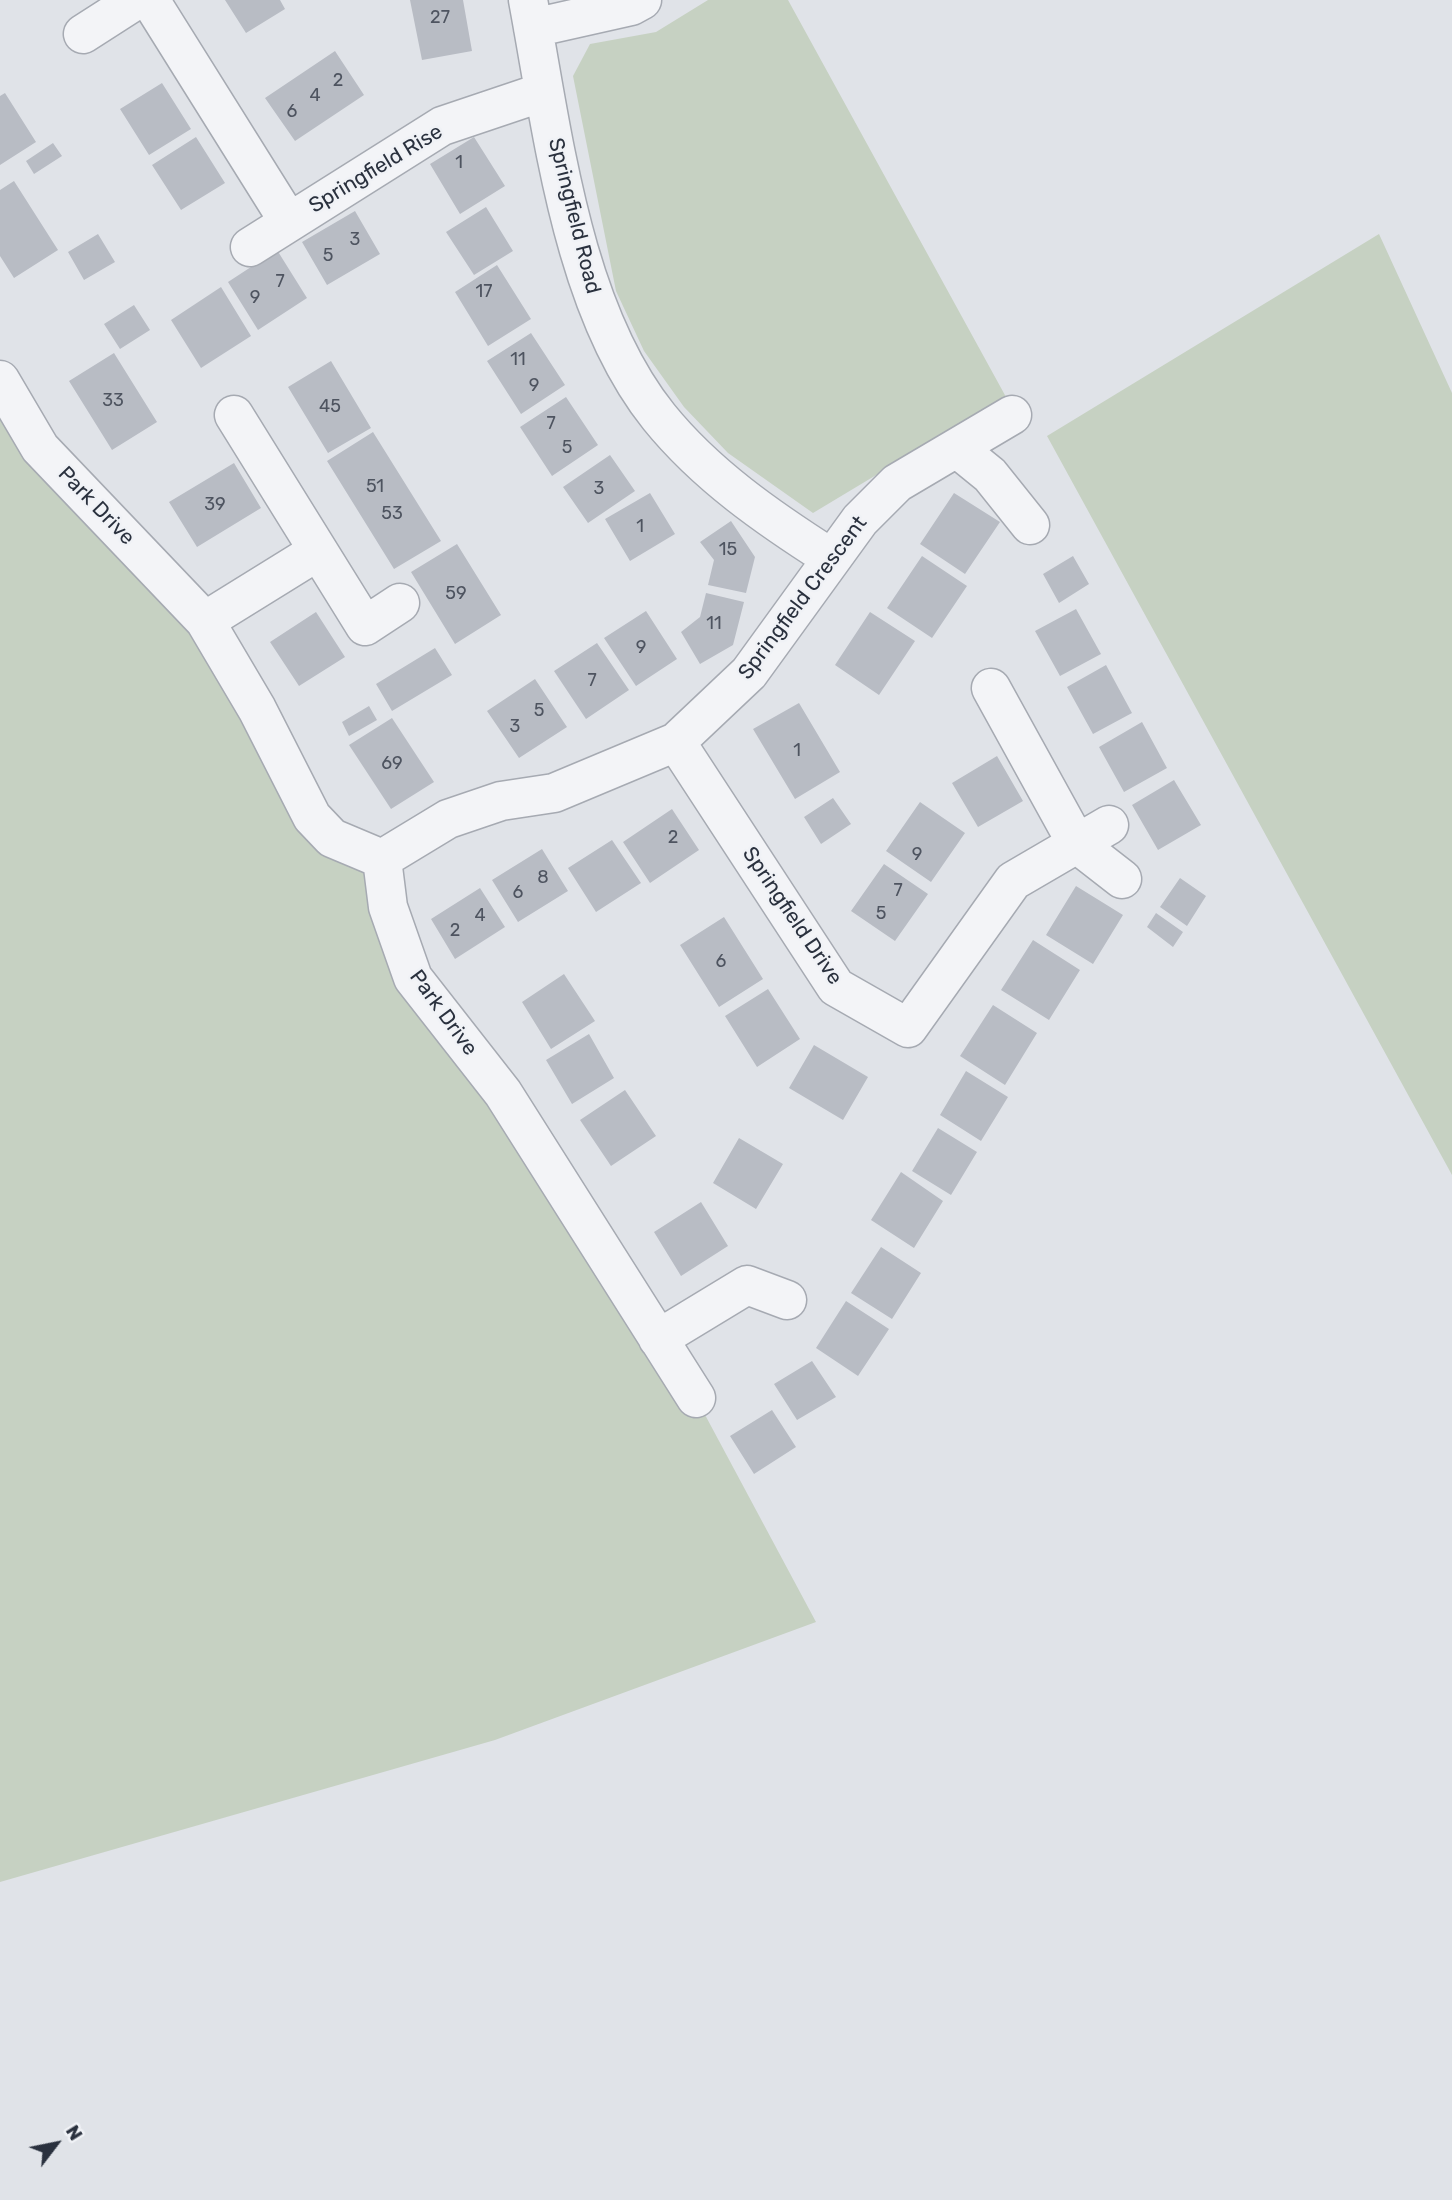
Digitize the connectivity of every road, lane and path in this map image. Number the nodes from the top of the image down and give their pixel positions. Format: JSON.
{"nodes":[{"id":1,"x":136,"y":0,"type":"edge"},
{"id":2,"x":150,"y":0,"type":"edge"},
{"id":3,"x":642,"y":0,"type":"edge"},
{"id":4,"x":530,"y":14,"type":"edge"},
{"id":5,"x":83,"y":34,"type":"dead end"},
{"id":6,"x":543,"y":92,"type":"junction"},
{"id":7,"x":289,"y":222,"type":"junction"},
{"id":8,"x":250,"y":247,"type":"dead end"},
{"id":9,"x":0,"y":380,"type":"edge"},
{"id":10,"x":234,"y":415,"type":"dead end"},
{"id":11,"x":1012,"y":415,"type":"dead end"},
{"id":12,"x":958,"y":449,"type":"junction"},
{"id":13,"x":1030,"y":525,"type":"dead end"},
{"id":14,"x":318,"y":551,"type":"junction"},
{"id":15,"x":831,"y":558,"type":"junction"},
{"id":16,"x":400,"y":603,"type":"dead end"},
{"id":17,"x":205,"y":621,"type":"junction"},
{"id":18,"x":991,"y":688,"type":"dead end"},
{"id":19,"x":676,"y":742,"type":"junction"},
{"id":20,"x":1109,"y":825,"type":"dead end"},
{"id":21,"x":1077,"y":844,"type":"junction"},
{"id":22,"x":382,"y":859,"type":"junction"},
{"id":23,"x":1122,"y":879,"type":"dead end"},
{"id":24,"x":787,"y":1300,"type":"dead end"},
{"id":25,"x":658,"y":1339,"type":"junction"},
{"id":26,"x":696,"y":1398,"type":"dead end"}],
"edges":[{"from":1,"to":5,"type":"street"},
{"from":2,"to":7,"type":"street","name":"Springfield Rise"},
{"from":3,"to":4,"type":"street","name":"Springfield Road"},
{"from":4,"to":6,"type":"street","name":"Springfield Road"},
{"from":6,"to":7,"type":"street","name":"Springfield Rise"},
{"from":6,"to":15,"type":"street","name":"Springfield Road"},
{"from":7,"to":8,"type":"street","name":"Springfield Rise"},
{"from":9,"to":17,"type":"street","name":"Park Drive"},
{"from":10,"to":14,"type":"street"},
{"from":11,"to":12,"type":"street","name":"Springfield Crescent"},
{"from":12,"to":13,"type":"street"},
{"from":12,"to":15,"type":"street","name":"Springfield Crescent"},
{"from":14,"to":16,"type":"street"},
{"from":14,"to":17,"type":"street"},
{"from":15,"to":19,"type":"street","name":"Springfield Crescent"},
{"from":17,"to":22,"type":"street","name":"Park Drive"},
{"from":18,"to":21,"type":"street"},
{"from":19,"to":21,"type":"street","name":"Springfield Drive"},
{"from":19,"to":22,"type":"street","name":"Springfield Crescent"},
{"from":20,"to":21,"type":"street","name":"Springfield Drive"},
{"from":21,"to":23,"type":"street"},
{"from":22,"to":25,"type":"street","name":"Park Drive"},
{"from":24,"to":25,"type":"street"},
{"from":25,"to":26,"type":"street","name":"Park Drive"}]}
